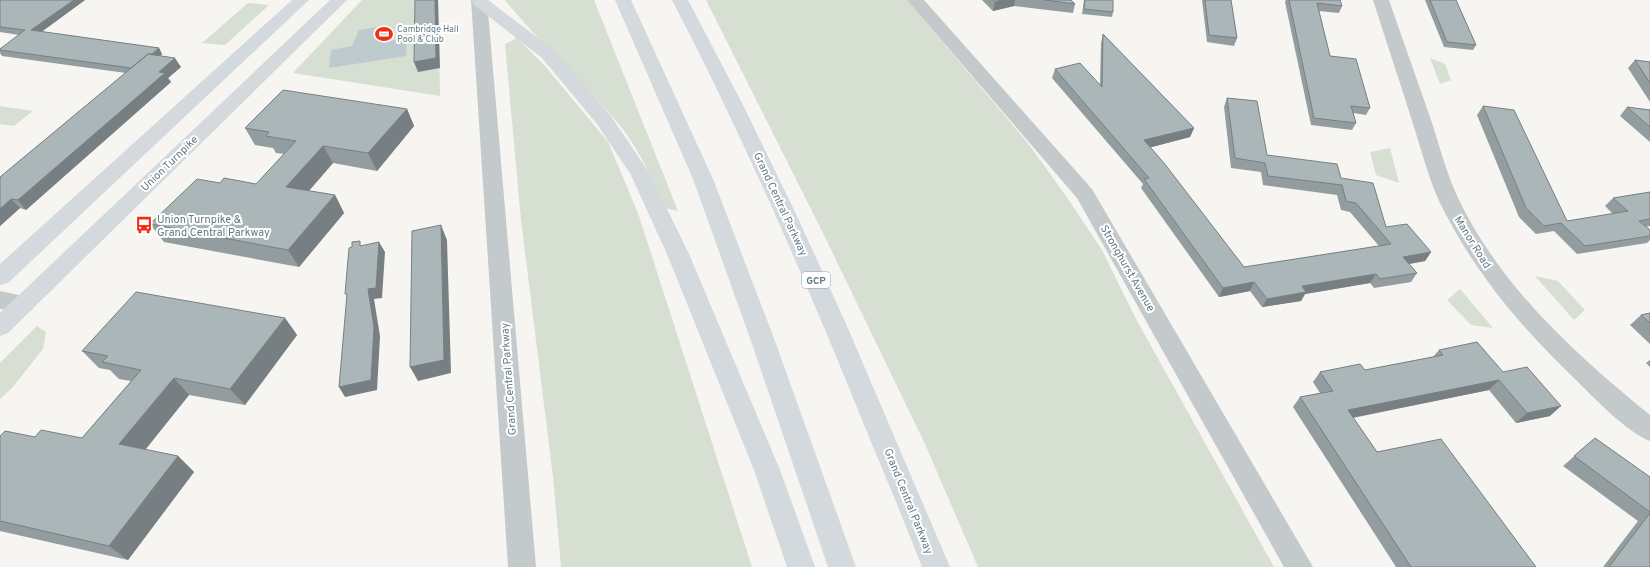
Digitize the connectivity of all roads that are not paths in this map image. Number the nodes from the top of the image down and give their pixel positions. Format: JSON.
{"nodes":[{"id":1,"x":301,"y":0,"type":"edge"},
{"id":2,"x":339,"y":0,"type":"edge"},
{"id":3,"x":624,"y":0,"type":"edge"},
{"id":4,"x":680,"y":0,"type":"edge"},
{"id":5,"x":914,"y":0,"type":"edge"},
{"id":6,"x":1380,"y":0,"type":"edge"},
{"id":7,"x":480,"y":1,"type":"edge"},
{"id":8,"x":0,"y":277,"type":"edge"},
{"id":9,"x":0,"y":300,"type":"edge"},
{"id":10,"x":24,"y":304,"type":"junction"},
{"id":11,"x":0,"y":326,"type":"edge"},
{"id":12,"x":1650,"y":430,"type":"edge"},
{"id":13,"x":522,"y":567,"type":"edge"},
{"id":14,"x":800,"y":567,"type":"edge"},
{"id":15,"x":842,"y":567,"type":"edge"},
{"id":16,"x":936,"y":567,"type":"edge"},
{"id":17,"x":1300,"y":567,"type":"edge"}],
"edges":[{"from":1,"to":8,"type":"main road"},
{"from":2,"to":10,"type":"main road","name":"Union Turnpike"},
{"from":3,"to":15,"type":"main road"},
{"from":4,"to":16,"type":"main road","name":"Grand Central Parkway","number":"GCP"},
{"from":5,"to":17,"type":"street","name":"Stronghurst Avenue"},
{"from":6,"to":12,"type":"street","name":"Manor Road"},
{"from":7,"to":13,"type":"street","name":"Grand Central Parkway"},
{"from":7,"to":14,"type":"main road"},
{"from":9,"to":10,"type":"street"},
{"from":10,"to":11,"type":"main road","name":"Union Turnpike"}]}
